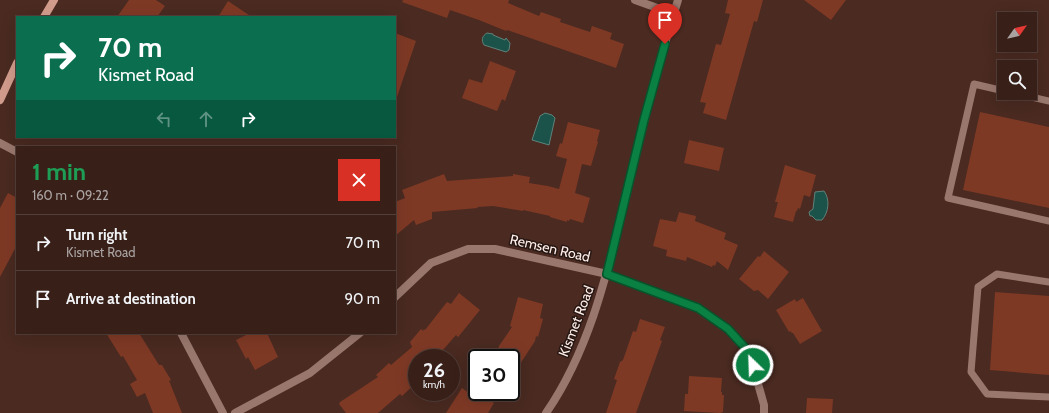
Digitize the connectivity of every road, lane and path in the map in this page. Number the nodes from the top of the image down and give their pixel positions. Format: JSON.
{"nodes":[{"id":1,"x":54,"y":0,"type":"edge"},
{"id":2,"x":635,"y":0,"type":"edge"},
{"id":3,"x":678,"y":0,"type":"edge"},
{"id":4,"x":674,"y":14,"type":"junction"},
{"id":5,"x":45,"y":16,"type":"edge"},
{"id":6,"x":16,"y":65,"type":"edge"},
{"id":7,"x":997,"y":89,"type":"edge"},
{"id":8,"x":1037,"y":98,"type":"edge"},
{"id":9,"x":0,"y":100,"type":"edge"},
{"id":10,"x":1049,"y":101,"type":"edge"},
{"id":11,"x":0,"y":142,"type":"edge"},
{"id":12,"x":16,"y":151,"type":"edge"},
{"id":13,"x":1049,"y":221,"type":"edge"},
{"id":14,"x":607,"y":274,"type":"junction"},
{"id":15,"x":1049,"y":282,"type":"edge"},
{"id":16,"x":396,"y":296,"type":"edge"},
{"id":17,"x":182,"y":334,"type":"edge"},
{"id":18,"x":359,"y":334,"type":"edge"},
{"id":19,"x":1049,"y":396,"type":"edge"},
{"id":20,"x":223,"y":413,"type":"edge"},
{"id":21,"x":235,"y":413,"type":"edge"},
{"id":22,"x":546,"y":413,"type":"edge"},
{"id":23,"x":764,"y":413,"type":"edge"}],
"edges":[{"from":1,"to":5,"type":"main road"},
{"from":2,"to":4,"type":"street"},
{"from":3,"to":4,"type":"street","name":"Kismet Road"},
{"from":4,"to":14,"type":"street","name":"Kismet Road"},
{"from":6,"to":9,"type":"main road"},
{"from":7,"to":13,"type":"lane"},
{"from":8,"to":10,"type":"lane"},
{"from":11,"to":12,"type":"street"},
{"from":14,"to":16,"type":"street","name":"Remsen Road"},
{"from":14,"to":22,"type":"street","name":"Kismet Road"},
{"from":14,"to":23,"type":"street","name":"Remsen Road"},
{"from":15,"to":19,"type":"lane"},
{"from":17,"to":20,"type":"street"},
{"from":18,"to":21,"type":"street"}]}
